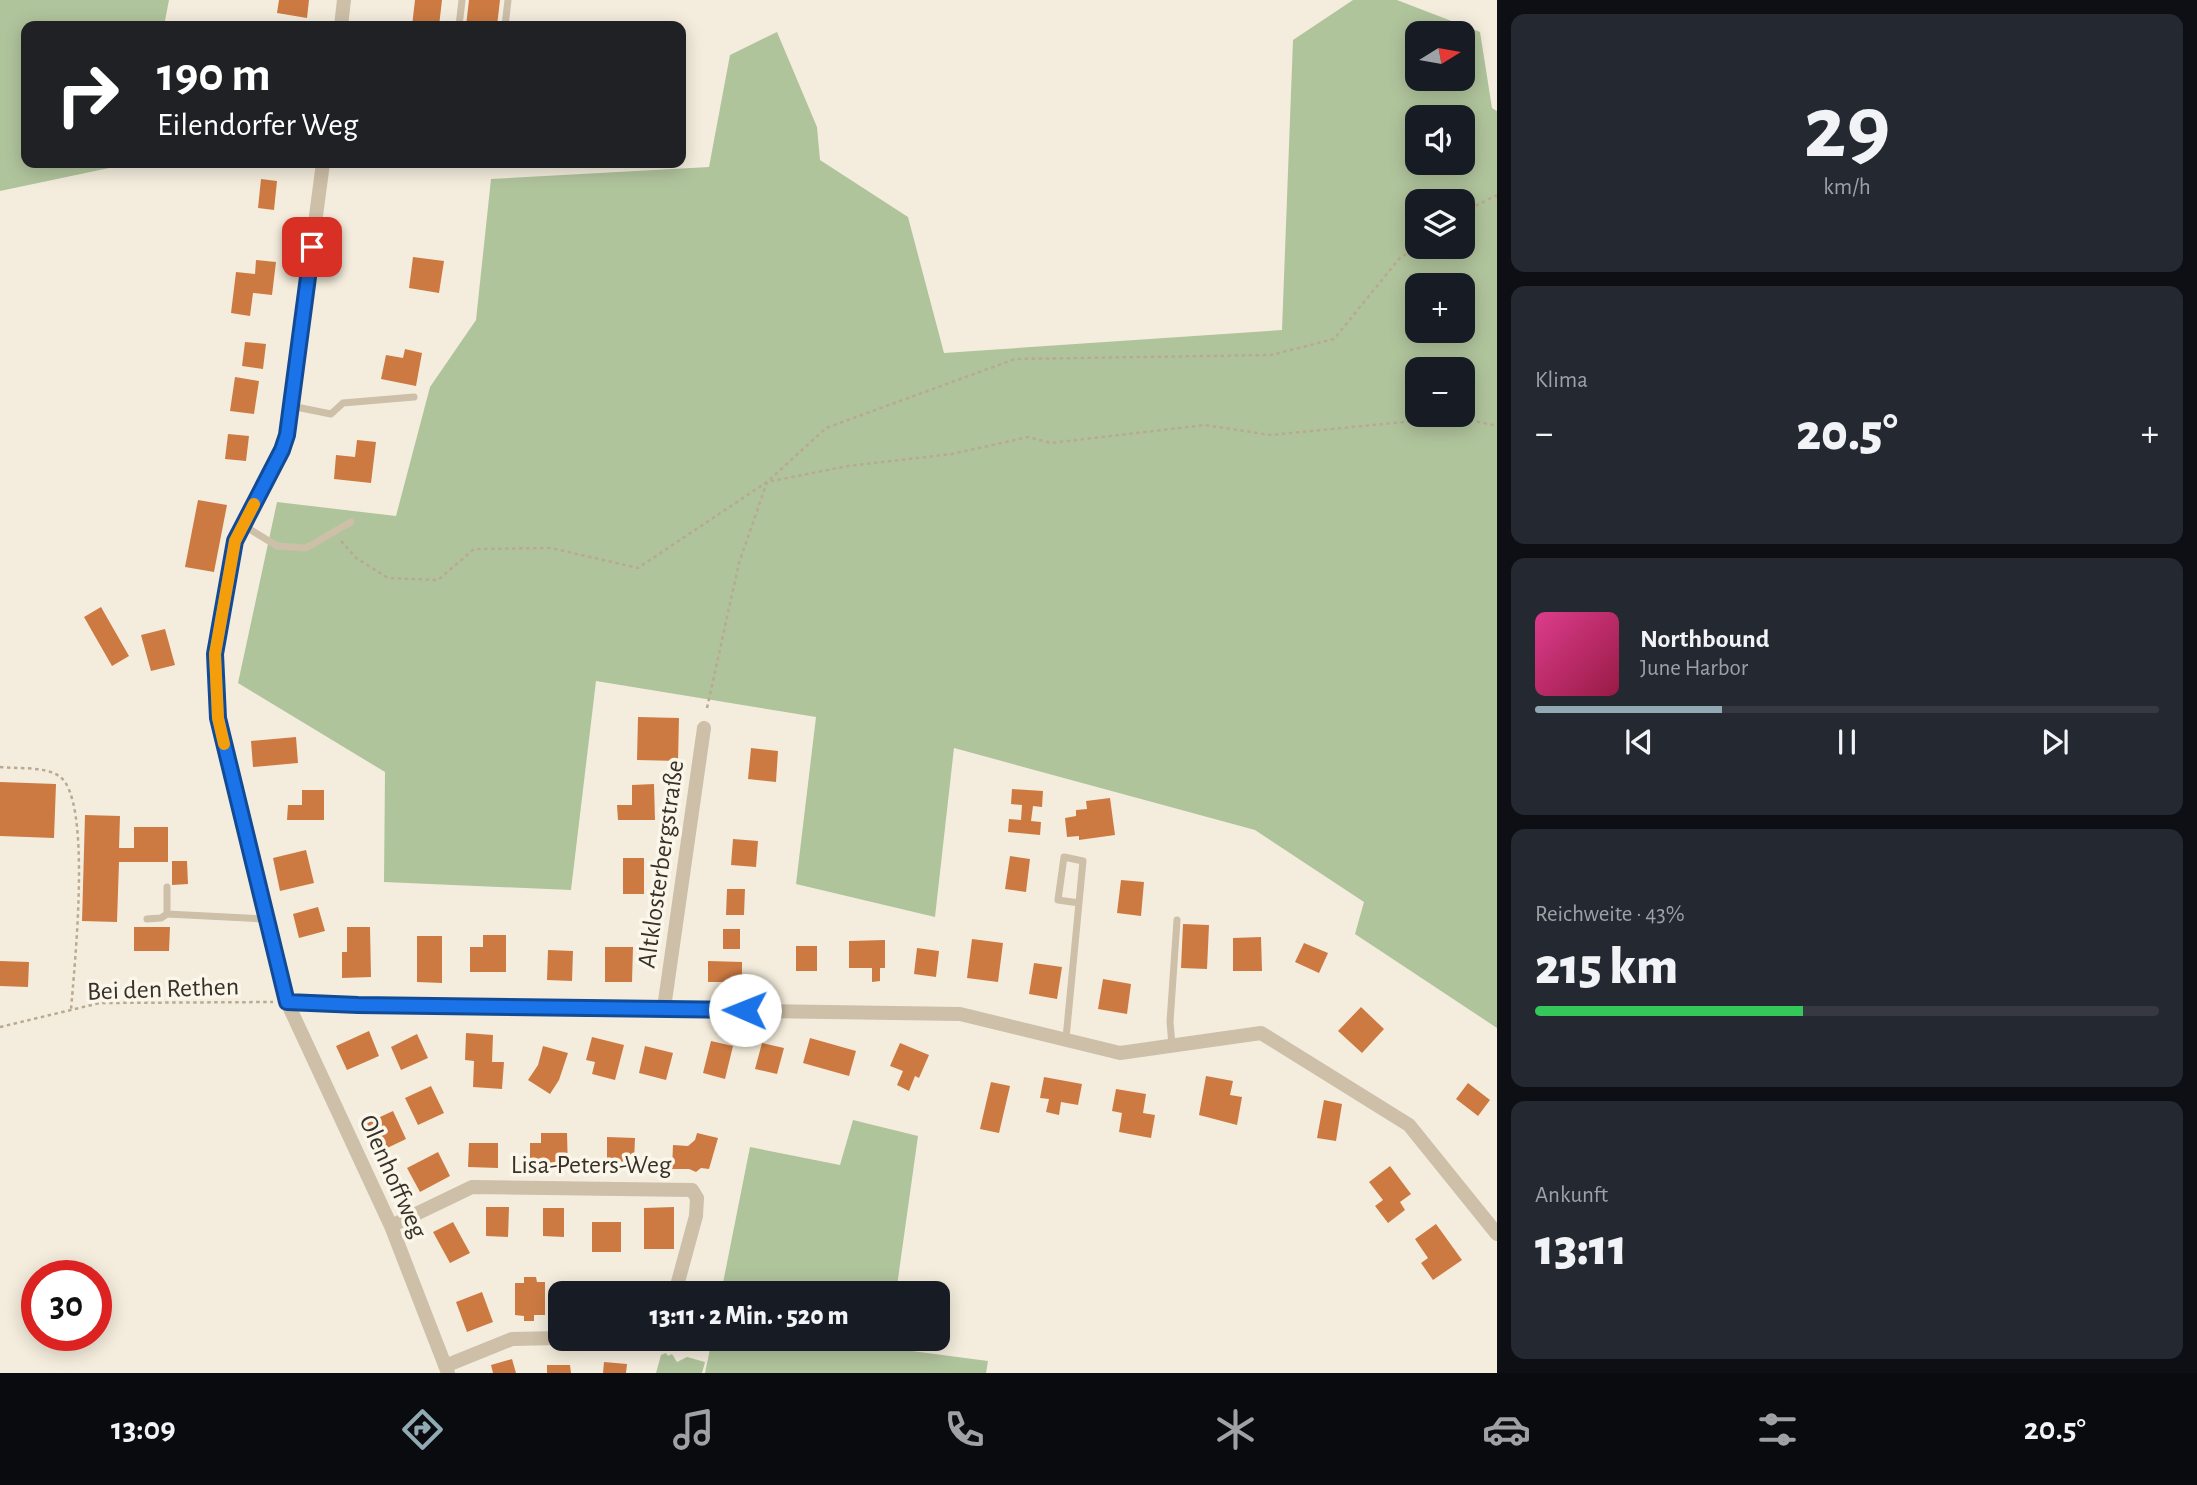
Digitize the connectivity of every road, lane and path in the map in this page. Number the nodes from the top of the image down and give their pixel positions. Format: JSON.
{"nodes":[{"id":1,"x":344,"y":0,"type":"edge"},
{"id":2,"x":462,"y":0,"type":"edge"},
{"id":3,"x":508,"y":0,"type":"edge"},
{"id":4,"x":342,"y":21,"type":"edge"},
{"id":5,"x":460,"y":21,"type":"edge"},
{"id":6,"x":506,"y":21,"type":"edge"},
{"id":7,"x":322,"y":168,"type":"edge"},
{"id":8,"x":1497,"y":195,"type":"edge"},
{"id":9,"x":1475,"y":206,"type":"edge"},
{"id":10,"x":1405,"y":255,"type":"edge"},
{"id":11,"x":414,"y":397,"type":"dead end"},
{"id":12,"x":291,"y":406,"type":"junction"},
{"id":13,"x":1497,"y":426,"type":"edge"},
{"id":14,"x":767,"y":482,"type":"junction"},
{"id":15,"x":351,"y":522,"type":"dead end"},
{"id":16,"x":243,"y":525,"type":"junction"},
{"id":17,"x":333,"y":533,"type":"junction"},
{"id":18,"x":707,"y":708,"type":"dead end"},
{"id":19,"x":704,"y":728,"type":"dead end"},
{"id":20,"x":0,"y":767,"type":"edge"},
{"id":21,"x":167,"y":887,"type":"dead end"},
{"id":22,"x":1079,"y":903,"type":"junction"},
{"id":23,"x":167,"y":914,"type":"junction"},
{"id":24,"x":147,"y":919,"type":"dead end"},
{"id":25,"x":267,"y":919,"type":"junction"},
{"id":26,"x":1177,"y":920,"type":"dead end"},
{"id":27,"x":287,"y":1002,"type":"junction"},
{"id":28,"x":664,"y":1008,"type":"junction"},
{"id":29,"x":71,"y":1010,"type":"junction"},
{"id":30,"x":0,"y":1027,"type":"edge"},
{"id":31,"x":1066,"y":1038,"type":"junction"},
{"id":32,"x":1172,"y":1045,"type":"junction"},
{"id":33,"x":391,"y":1226,"type":"junction"},
{"id":34,"x":1497,"y":1234,"type":"edge"},
{"id":35,"x":678,"y":1281,"type":"edge"},
{"id":36,"x":548,"y":1338,"type":"edge"},
{"id":37,"x":447,"y":1370,"type":"edge"}],
"edges":[{"from":1,"to":4,"type":"street"},
{"from":2,"to":5,"type":"lane"},
{"from":3,"to":6,"type":"lane"},
{"from":7,"to":12,"type":"street","name":"Olenhoffweg"},
{"from":8,"to":9,"type":"path"},
{"from":10,"to":14,"type":"path"},
{"from":11,"to":12,"type":"lane"},
{"from":12,"to":16,"type":"street","name":"Olenhoffweg"},
{"from":13,"to":14,"type":"path"},
{"from":14,"to":17,"type":"path"},
{"from":14,"to":18,"type":"path"},
{"from":15,"to":17,"type":"lane"},
{"from":16,"to":17,"type":"lane"},
{"from":16,"to":25,"type":"street","name":"Olenhoffweg"},
{"from":19,"to":28,"type":"street","name":"Altklosterbergstraße"},
{"from":20,"to":29,"type":"path"},
{"from":21,"to":23,"type":"lane"},
{"from":22,"to":22,"type":"lane"},
{"from":22,"to":31,"type":"lane"},
{"from":23,"to":24,"type":"lane"},
{"from":23,"to":25,"type":"lane"},
{"from":25,"to":27,"type":"street","name":"Olenhoffweg"},
{"from":26,"to":32,"type":"lane"},
{"from":27,"to":28,"type":"street","name":"Altklosterbergstraße"},
{"from":27,"to":29,"type":"path","name":"Bei den Rethen"},
{"from":27,"to":33,"type":"street","name":"Olenhoffweg"},
{"from":28,"to":31,"type":"street","name":"Altklosterbergstraße"},
{"from":29,"to":30,"type":"path","name":"Bei den Rethen"},
{"from":31,"to":32,"type":"street","name":"Altklosterbergstraße"},
{"from":32,"to":34,"type":"street","name":"Altklosterbergstraße"},
{"from":33,"to":35,"type":"street","name":"Lisa-Peters-Weg"},
{"from":33,"to":37,"type":"street","name":"Olenhoffweg"},
{"from":36,"to":37,"type":"street"}]}
